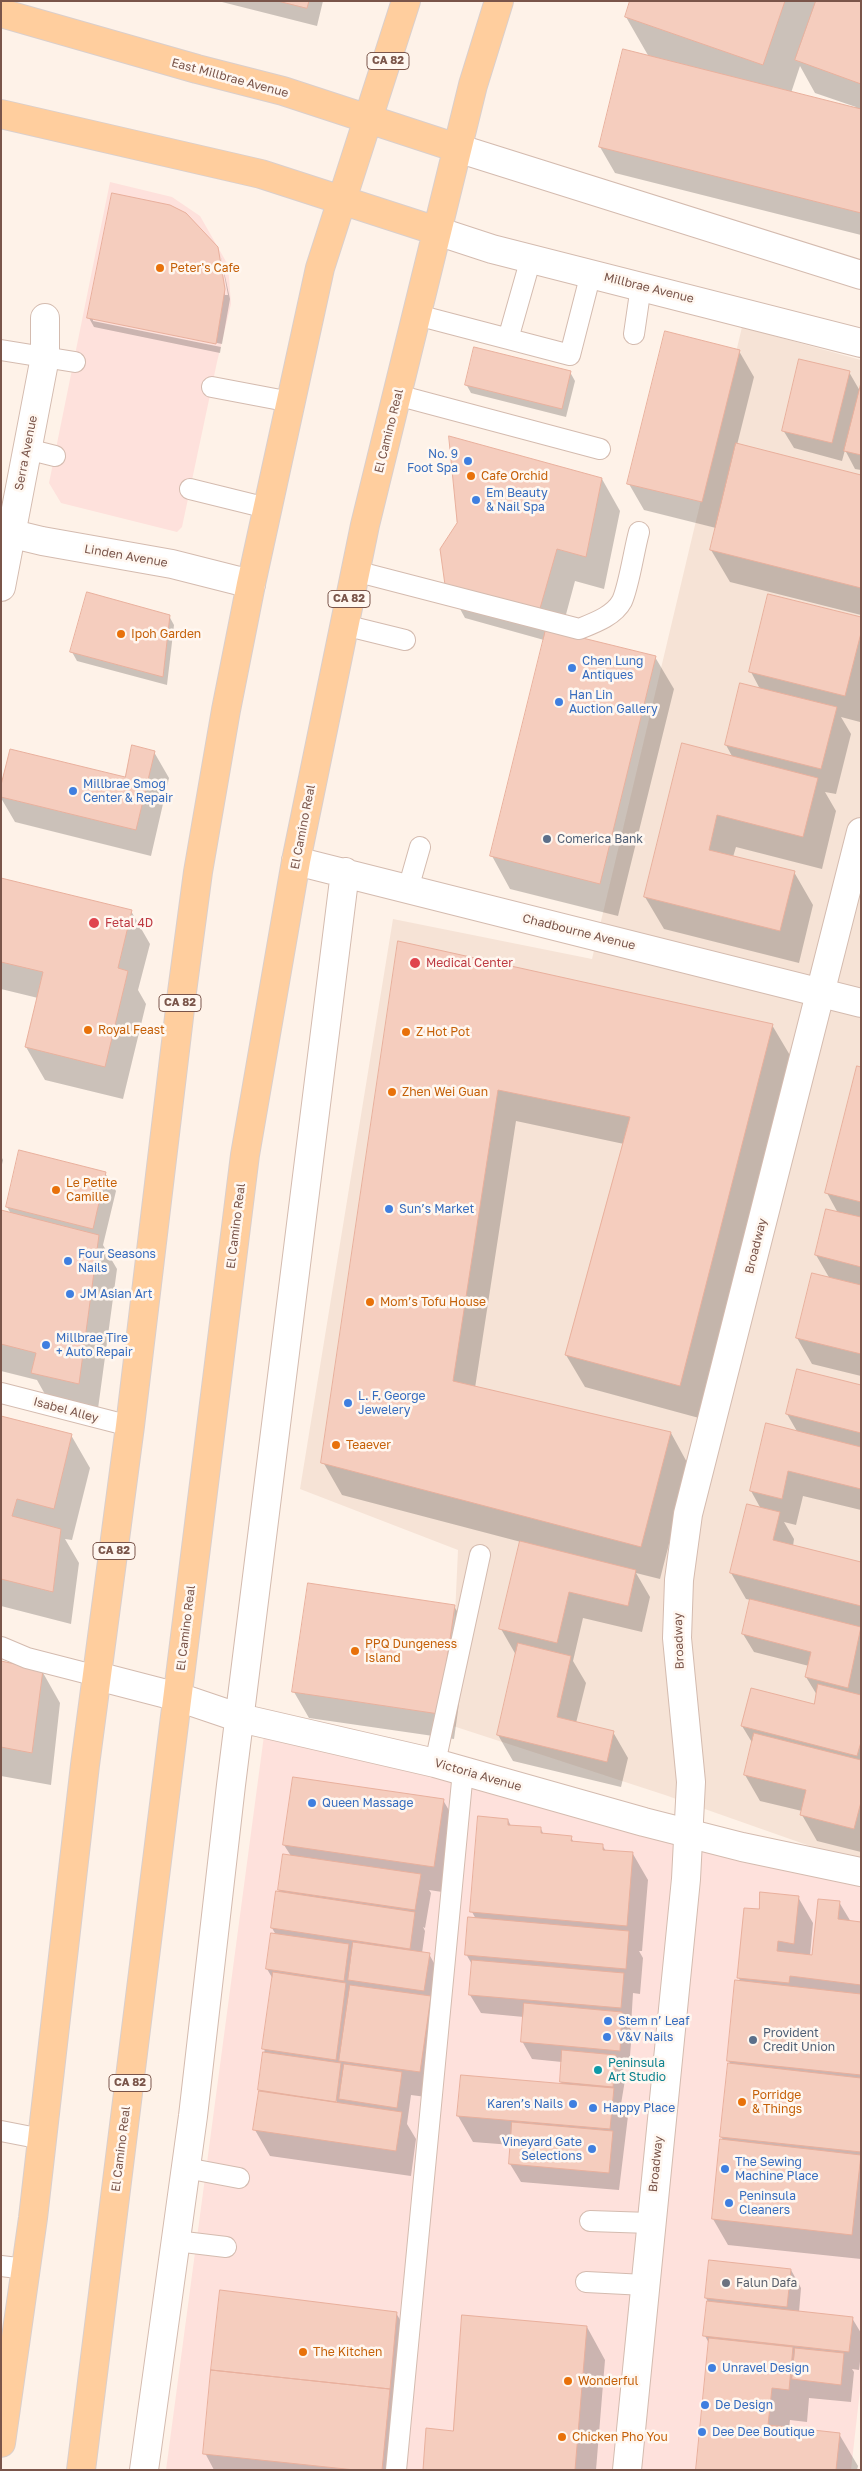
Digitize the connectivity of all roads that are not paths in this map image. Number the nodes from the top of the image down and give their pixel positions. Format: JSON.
{"nodes":[{"id":1,"x":406,"y":1,"type":"edge"},
{"id":2,"x":498,"y":1,"type":"edge"},
{"id":3,"x":1,"y":13,"type":"edge"},
{"id":4,"x":1,"y":114,"type":"edge"},
{"id":5,"x":369,"y":120,"type":"junction"},
{"id":6,"x":457,"y":148,"type":"junction"},
{"id":7,"x":342,"y":200,"type":"junction"},
{"id":8,"x":437,"y":231,"type":"junction"},
{"id":9,"x":531,"y":258,"type":"junction"},
{"id":10,"x":591,"y":273,"type":"junction"},
{"id":11,"x":861,"y":275,"type":"edge"},
{"id":12,"x":641,"y":286,"type":"junction"},
{"id":13,"x":417,"y":316,"type":"junction"},
{"id":14,"x":45,"y":318,"type":"dead end"},
{"id":15,"x":634,"y":334,"type":"dead end"},
{"id":16,"x":508,"y":339,"type":"junction"},
{"id":17,"x":861,"y":343,"type":"edge"},
{"id":18,"x":1,"y":350,"type":"edge"},
{"id":19,"x":45,"y":357,"type":"junction"},
{"id":20,"x":75,"y":362,"type":"dead end"},
{"id":21,"x":212,"y":387,"type":"dead end"},
{"id":22,"x":397,"y":396,"type":"junction"},
{"id":23,"x":291,"y":402,"type":"junction"},
{"id":24,"x":27,"y":449,"type":"junction"},
{"id":25,"x":600,"y":449,"type":"dead end"},
{"id":26,"x":55,"y":456,"type":"dead end"},
{"id":27,"x":190,"y":489,"type":"dead end"},
{"id":28,"x":267,"y":508,"type":"junction"},
{"id":29,"x":6,"y":532,"type":"edge"},
{"id":30,"x":639,"y":532,"type":"dead end"},
{"id":31,"x":355,"y":571,"type":"junction"},
{"id":32,"x":251,"y":584,"type":"junction"},
{"id":33,"x":1,"y":587,"type":"edge"},
{"id":34,"x":344,"y":625,"type":"junction"},
{"id":35,"x":405,"y":640,"type":"dead end"},
{"id":36,"x":861,"y":832,"type":"edge"},
{"id":37,"x":420,"y":847,"type":"dead end"},
{"id":38,"x":296,"y":862,"type":"junction"},
{"id":39,"x":345,"y":872,"type":"junction"},
{"id":40,"x":408,"y":889,"type":"junction"},
{"id":41,"x":820,"y":993,"type":"junction"},
{"id":42,"x":861,"y":1003,"type":"edge"},
{"id":43,"x":1,"y":1393,"type":"edge"},
{"id":44,"x":130,"y":1426,"type":"junction"},
{"id":45,"x":480,"y":1555,"type":"dead end"},
{"id":46,"x":1,"y":1647,"type":"edge"},
{"id":47,"x":97,"y":1676,"type":"junction"},
{"id":48,"x":178,"y":1697,"type":"junction"},
{"id":49,"x":240,"y":1718,"type":"junction"},
{"id":50,"x":436,"y":1763,"type":"junction"},
{"id":51,"x":463,"y":1771,"type":"junction"},
{"id":52,"x":688,"y":1832,"type":"junction"},
{"id":53,"x":861,"y":1872,"type":"edge"},
{"id":54,"x":1,"y":2131,"type":"edge"},
{"id":55,"x":42,"y":2139,"type":"junction"},
{"id":56,"x":186,"y":2168,"type":"junction"},
{"id":57,"x":240,"y":2178,"type":"dead end"},
{"id":58,"x":590,"y":2221,"type":"dead end"},
{"id":59,"x":650,"y":2223,"type":"junction"},
{"id":60,"x":176,"y":2241,"type":"junction"},
{"id":61,"x":226,"y":2246,"type":"dead end"},
{"id":62,"x":13,"y":2267,"type":"edge"},
{"id":63,"x":586,"y":2282,"type":"dead end"},
{"id":64,"x":645,"y":2285,"type":"junction"},
{"id":65,"x":6,"y":2380,"type":"edge"},
{"id":66,"x":1,"y":2443,"type":"edge"},
{"id":67,"x":81,"y":2470,"type":"edge"},
{"id":68,"x":144,"y":2470,"type":"edge"},
{"id":69,"x":396,"y":2470,"type":"edge"},
{"id":70,"x":627,"y":2470,"type":"edge"}],
"edges":[{"from":1,"to":5,"type":"main road","number":"CA 82"},
{"from":2,"to":6,"type":"main road","name":"El Camino Real","number":"CA 82"},
{"from":3,"to":5,"type":"main road","name":"East Millbrae Avenue"},
{"from":4,"to":7,"type":"main road"},
{"from":5,"to":6,"type":"main road","name":"East Millbrae Avenue"},
{"from":5,"to":7,"type":"main road","number":"CA 82"},
{"from":6,"to":8,"type":"main road","name":"El Camino Real","number":"CA 82"},
{"from":6,"to":11,"type":"street"},
{"from":7,"to":8,"type":"main road"},
{"from":7,"to":23,"type":"main road","number":"CA 82"},
{"from":8,"to":9,"type":"street","name":"Millbrae Avenue"},
{"from":8,"to":13,"type":"main road","name":"El Camino Real","number":"CA 82"},
{"from":9,"to":10,"type":"street","name":"Millbrae Avenue"},
{"from":9,"to":16,"type":"lane"},
{"from":10,"to":12,"type":"street","name":"Millbrae Avenue"},
{"from":10,"to":16,"type":"lane"},
{"from":12,"to":15,"type":"lane"},
{"from":12,"to":17,"type":"street","name":"Millbrae Avenue"},
{"from":13,"to":16,"type":"lane"},
{"from":13,"to":22,"type":"main road","name":"El Camino Real","number":"CA 82"},
{"from":14,"to":19,"type":"street","name":"Serra Avenue"},
{"from":18,"to":19,"type":"lane"},
{"from":19,"to":20,"type":"lane"},
{"from":19,"to":24,"type":"street","name":"Serra Avenue"},
{"from":21,"to":23,"type":"lane"},
{"from":22,"to":25,"type":"lane"},
{"from":22,"to":31,"type":"main road","name":"El Camino Real","number":"CA 82"},
{"from":23,"to":28,"type":"main road","number":"CA 82"},
{"from":24,"to":26,"type":"lane"},
{"from":24,"to":29,"type":"street","name":"Serra Avenue"},
{"from":27,"to":28,"type":"lane"},
{"from":28,"to":32,"type":"main road","number":"CA 82"},
{"from":29,"to":32,"type":"street","name":"Linden Avenue"},
{"from":29,"to":33,"type":"street","name":"Serra Avenue"},
{"from":30,"to":31,"type":"lane"},
{"from":31,"to":34,"type":"main road","name":"El Camino Real","number":"CA 82"},
{"from":32,"to":44,"type":"main road","number":"CA 82"},
{"from":34,"to":35,"type":"lane"},
{"from":34,"to":38,"type":"main road","name":"El Camino Real","number":"CA 82"},
{"from":36,"to":41,"type":"street","name":"Broadway"},
{"from":37,"to":40,"type":"lane"},
{"from":38,"to":39,"type":"street","name":"Chadbourne Avenue"},
{"from":38,"to":48,"type":"main road","name":"El Camino Real","number":"CA 82"},
{"from":39,"to":40,"type":"street","name":"Chadbourne Avenue"},
{"from":39,"to":49,"type":"street"},
{"from":40,"to":41,"type":"street","name":"Chadbourne Avenue"},
{"from":41,"to":42,"type":"street","name":"Chadbourne Avenue"},
{"from":41,"to":52,"type":"street","name":"Broadway"},
{"from":43,"to":44,"type":"lane","name":"Isabel Alley"},
{"from":44,"to":47,"type":"main road","number":"CA 82"},
{"from":45,"to":50,"type":"lane"},
{"from":46,"to":47,"type":"lane"},
{"from":47,"to":48,"type":"street","name":"Victoria Avenue"},
{"from":47,"to":55,"type":"main road","number":"CA 82"},
{"from":48,"to":49,"type":"street","name":"Victoria Avenue"},
{"from":48,"to":67,"type":"main road","name":"El Camino Real","number":"CA 82"},
{"from":49,"to":50,"type":"street","name":"Victoria Avenue"},
{"from":49,"to":56,"type":"street"},
{"from":50,"to":51,"type":"street","name":"Victoria Avenue"},
{"from":51,"to":52,"type":"street","name":"Victoria Avenue"},
{"from":51,"to":69,"type":"lane"},
{"from":52,"to":53,"type":"street","name":"Victoria Avenue"},
{"from":52,"to":59,"type":"street","name":"Broadway"},
{"from":54,"to":55,"type":"lane"},
{"from":55,"to":62,"type":"main road","number":"CA 82"},
{"from":56,"to":57,"type":"lane"},
{"from":56,"to":60,"type":"street"},
{"from":58,"to":59,"type":"lane"},
{"from":59,"to":64,"type":"street","name":"Broadway"},
{"from":60,"to":61,"type":"lane"},
{"from":60,"to":68,"type":"street"},
{"from":62,"to":65,"type":"main road","number":"CA 82"},
{"from":63,"to":64,"type":"lane"},
{"from":64,"to":70,"type":"street","name":"Broadway"},
{"from":65,"to":66,"type":"main road","number":"CA 82"}]}
